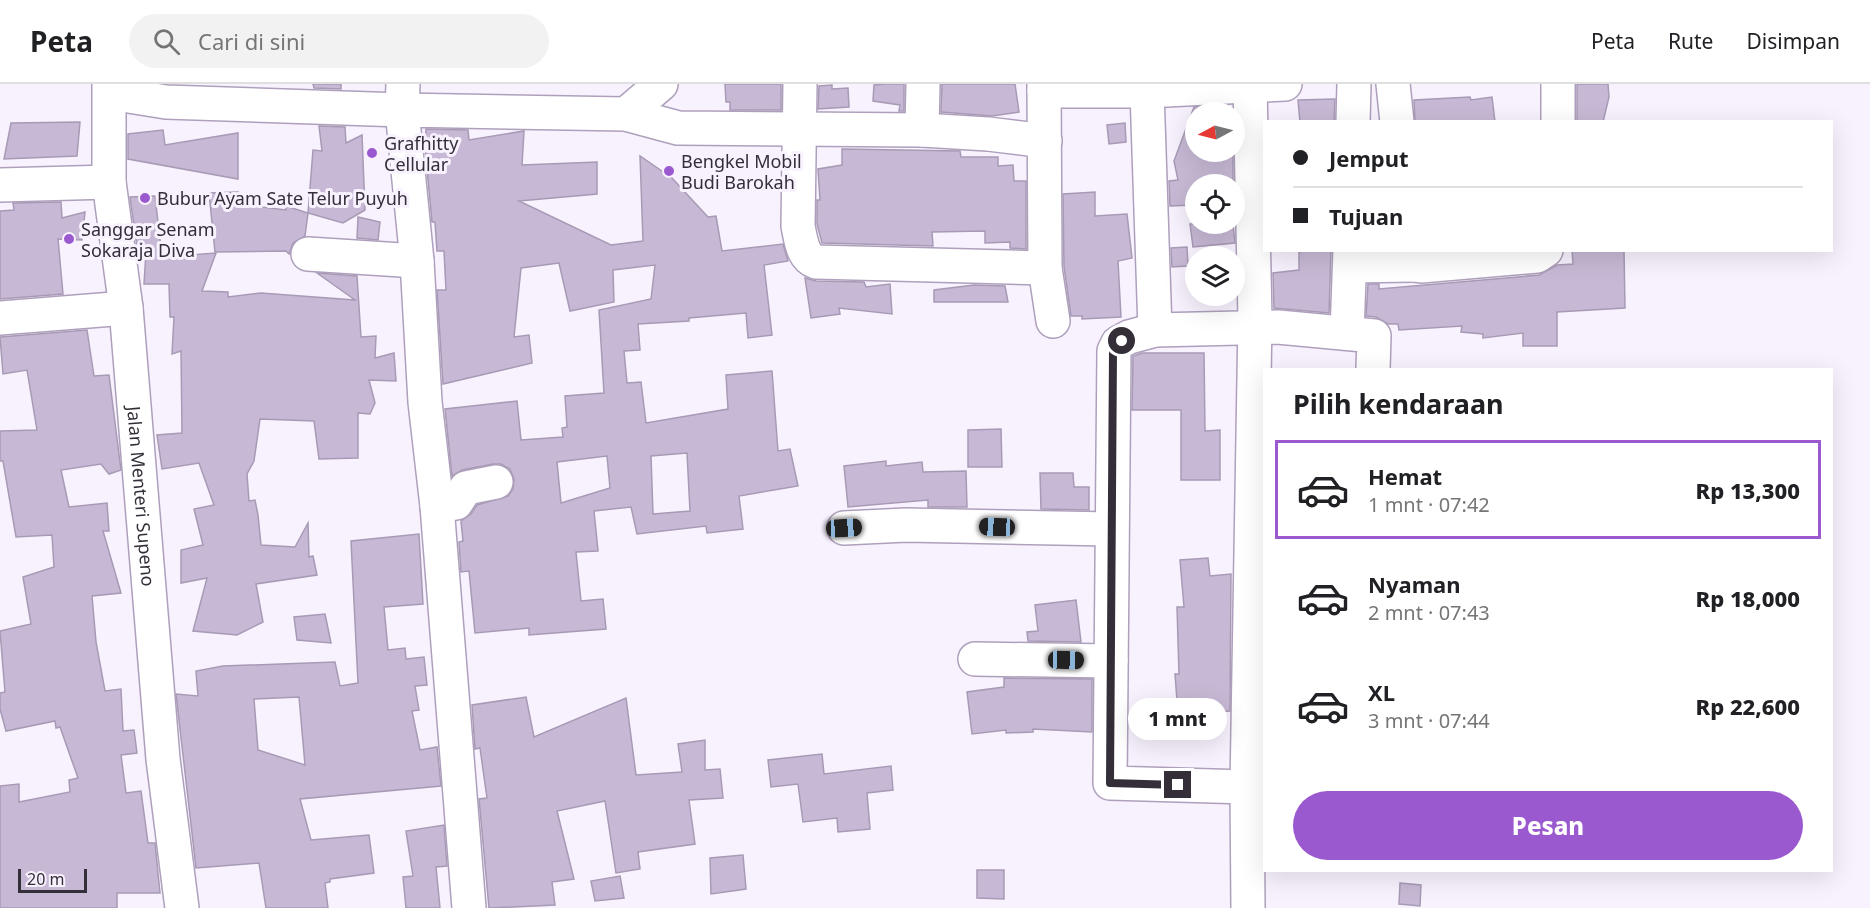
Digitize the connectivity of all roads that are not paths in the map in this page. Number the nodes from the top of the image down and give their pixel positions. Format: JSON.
{"nodes":[{"id":1,"x":661,"y":84,"type":"edge"},
{"id":2,"x":678,"y":84,"type":"edge"},
{"id":3,"x":800,"y":84,"type":"edge"},
{"id":4,"x":923,"y":84,"type":"edge"},
{"id":5,"x":1285,"y":84,"type":"edge"},
{"id":6,"x":1354,"y":84,"type":"edge"},
{"id":7,"x":1393,"y":84,"type":"edge"},
{"id":8,"x":1558,"y":84,"type":"edge"},
{"id":9,"x":1250,"y":86,"type":"junction"},
{"id":10,"x":1044,"y":87,"type":"edge"},
{"id":11,"x":109,"y":88,"type":"edge"},
{"id":12,"x":1147,"y":91,"type":"junction"},
{"id":13,"x":403,"y":97,"type":"edge"},
{"id":14,"x":626,"y":114,"type":"junction"},
{"id":15,"x":1353,"y":120,"type":"edge"},
{"id":16,"x":1397,"y":120,"type":"edge"},
{"id":17,"x":1558,"y":120,"type":"edge"},
{"id":18,"x":678,"y":128,"type":"junction"},
{"id":19,"x":922,"y":130,"type":"junction"},
{"id":20,"x":800,"y":131,"type":"junction"},
{"id":21,"x":1045,"y":141,"type":"junction"},
{"id":22,"x":109,"y":182,"type":"junction"},
{"id":23,"x":0,"y":185,"type":"edge"},
{"id":24,"x":1543,"y":252,"type":"edge"},
{"id":25,"x":308,"y":254,"type":"dead end"},
{"id":26,"x":1412,"y":258,"type":"edge"},
{"id":27,"x":1350,"y":259,"type":"edge"},
{"id":28,"x":417,"y":261,"type":"junction"},
{"id":29,"x":1045,"y":268,"type":"junction"},
{"id":30,"x":126,"y":308,"type":"junction"},
{"id":31,"x":0,"y":318,"type":"edge"},
{"id":32,"x":1053,"y":321,"type":"dead end"},
{"id":33,"x":1255,"y":328,"type":"junction"},
{"id":34,"x":1155,"y":330,"type":"junction"},
{"id":35,"x":1347,"y":333,"type":"junction"},
{"id":36,"x":1373,"y":368,"type":"edge"},
{"id":37,"x":496,"y":482,"type":"dead end"},
{"id":38,"x":437,"y":506,"type":"junction"},
{"id":39,"x":844,"y":528,"type":"dead end"},
{"id":40,"x":1111,"y":529,"type":"junction"},
{"id":41,"x":975,"y":659,"type":"dead end"},
{"id":42,"x":1112,"y":661,"type":"junction"},
{"id":43,"x":1247,"y":787,"type":"junction"},
{"id":44,"x":182,"y":908,"type":"edge"},
{"id":45,"x":469,"y":908,"type":"edge"},
{"id":46,"x":1248,"y":908,"type":"edge"}],
"edges":[{"from":1,"to":14,"type":"street"},
{"from":2,"to":18,"type":"street"},
{"from":3,"to":20,"type":"street"},
{"from":4,"to":19,"type":"street"},
{"from":5,"to":9,"type":"street"},
{"from":6,"to":15,"type":"street"},
{"from":7,"to":16,"type":"street"},
{"from":8,"to":17,"type":"street"},
{"from":9,"to":12,"type":"street"},
{"from":9,"to":33,"type":"street"},
{"from":10,"to":12,"type":"street"},
{"from":10,"to":21,"type":"street"},
{"from":11,"to":13,"type":"street"},
{"from":11,"to":22,"type":"street","name":"Jalan Menteri Supeno"},
{"from":12,"to":34,"type":"street"},
{"from":13,"to":14,"type":"street"},
{"from":13,"to":28,"type":"street"},
{"from":14,"to":18,"type":"street"},
{"from":18,"to":20,"type":"street"},
{"from":19,"to":20,"type":"street"},
{"from":19,"to":21,"type":"street"},
{"from":20,"to":29,"type":"street"},
{"from":21,"to":29,"type":"street"},
{"from":22,"to":23,"type":"street"},
{"from":22,"to":30,"type":"street","name":"Jalan Menteri Supeno"},
{"from":24,"to":26,"type":"street"},
{"from":25,"to":28,"type":"street"},
{"from":26,"to":27,"type":"street"},
{"from":27,"to":35,"type":"street"},
{"from":28,"to":38,"type":"street"},
{"from":29,"to":32,"type":"street"},
{"from":30,"to":31,"type":"street"},
{"from":30,"to":44,"type":"street","name":"Jalan Menteri Supeno"},
{"from":33,"to":34,"type":"street"},
{"from":33,"to":35,"type":"street"},
{"from":33,"to":43,"type":"street"},
{"from":34,"to":40,"type":"street"},
{"from":35,"to":36,"type":"street"},
{"from":37,"to":38,"type":"street"},
{"from":38,"to":45,"type":"street"},
{"from":39,"to":40,"type":"street"},
{"from":40,"to":42,"type":"street"},
{"from":41,"to":42,"type":"street"},
{"from":42,"to":43,"type":"street"},
{"from":43,"to":46,"type":"street"}]}
